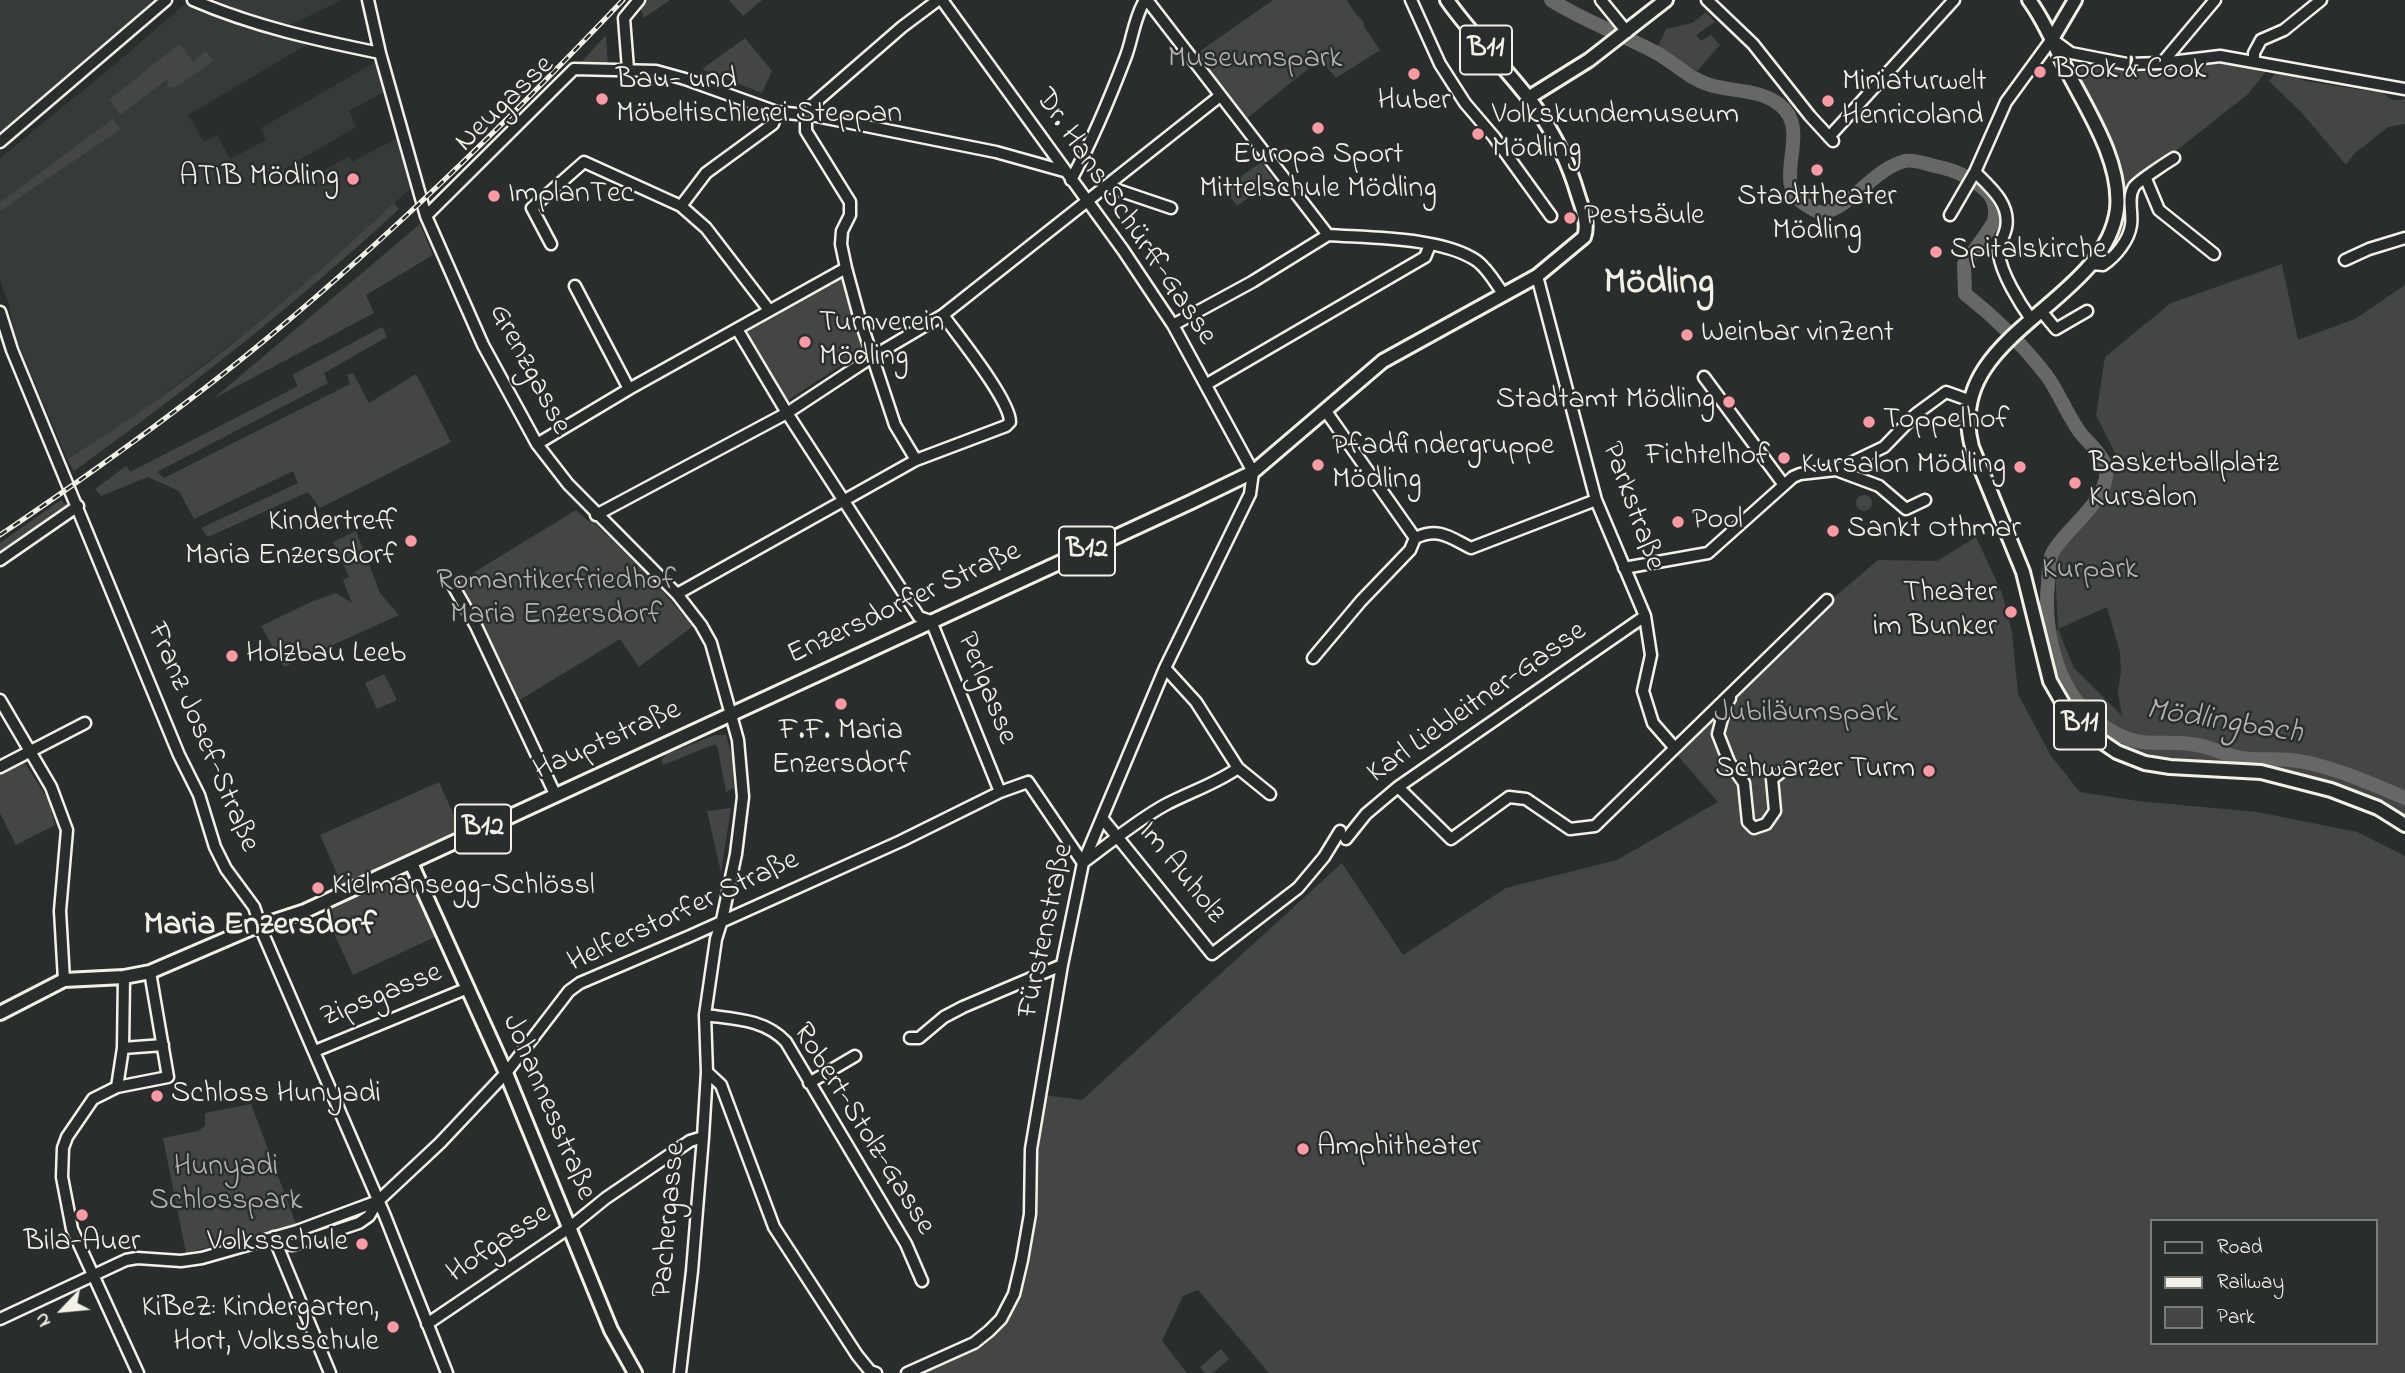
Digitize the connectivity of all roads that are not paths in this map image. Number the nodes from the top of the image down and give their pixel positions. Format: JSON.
{"nodes":[{"id":1,"x":166,"y":0,"type":"edge"},
{"id":2,"x":193,"y":0,"type":"edge"},
{"id":3,"x":368,"y":0,"type":"edge"},
{"id":4,"x":639,"y":0,"type":"edge"},
{"id":5,"x":940,"y":0,"type":"edge"},
{"id":6,"x":1146,"y":0,"type":"edge"},
{"id":7,"x":1411,"y":0,"type":"edge"},
{"id":8,"x":1447,"y":0,"type":"edge"},
{"id":9,"x":1601,"y":0,"type":"edge"},
{"id":10,"x":1666,"y":0,"type":"edge"},
{"id":11,"x":1707,"y":0,"type":"edge"},
{"id":12,"x":1954,"y":0,"type":"edge"},
{"id":13,"x":2029,"y":0,"type":"edge"},
{"id":14,"x":2075,"y":0,"type":"edge"},
{"id":15,"x":2215,"y":0,"type":"edge"},
{"id":16,"x":2320,"y":0,"type":"edge"},
{"id":17,"x":1623,"y":35,"type":"junction"},
{"id":18,"x":2052,"y":39,"type":"junction"},
{"id":19,"x":380,"y":53,"type":"junction"},
{"id":20,"x":2254,"y":60,"type":"junction"},
{"id":21,"x":2162,"y":63,"type":"junction"},
{"id":22,"x":628,"y":69,"type":"junction"},
{"id":23,"x":2405,"y":89,"type":"edge"},
{"id":24,"x":1220,"y":96,"type":"junction"},
{"id":25,"x":1528,"y":98,"type":"junction"},
{"id":26,"x":813,"y":111,"type":"junction"},
{"id":27,"x":777,"y":112,"type":"junction"},
{"id":28,"x":797,"y":114,"type":"junction"},
{"id":29,"x":806,"y":124,"type":"junction"},
{"id":30,"x":0,"y":142,"type":"edge"},
{"id":31,"x":2174,"y":158,"type":"dead end"},
{"id":32,"x":1974,"y":173,"type":"junction"},
{"id":33,"x":1067,"y":176,"type":"junction"},
{"id":34,"x":2146,"y":178,"type":"junction"},
{"id":35,"x":1106,"y":186,"type":"junction"},
{"id":36,"x":1087,"y":201,"type":"junction"},
{"id":37,"x":681,"y":206,"type":"junction"},
{"id":38,"x":1171,"y":208,"type":"dead end"},
{"id":39,"x":1950,"y":215,"type":"dead end"},
{"id":40,"x":426,"y":216,"type":"junction"},
{"id":41,"x":1551,"y":216,"type":"dead end"},
{"id":42,"x":1328,"y":234,"type":"junction"},
{"id":43,"x":2405,"y":238,"type":"edge"},
{"id":44,"x":551,"y":244,"type":"dead end"},
{"id":45,"x":1429,"y":249,"type":"junction"},
{"id":46,"x":2214,"y":254,"type":"dead end"},
{"id":47,"x":2345,"y":260,"type":"dead end"},
{"id":48,"x":2092,"y":264,"type":"junction"},
{"id":49,"x":846,"y":268,"type":"junction"},
{"id":50,"x":1538,"y":276,"type":"junction"},
{"id":51,"x":575,"y":286,"type":"dead end"},
{"id":52,"x":1503,"y":295,"type":"junction"},
{"id":53,"x":769,"y":310,"type":"junction"},
{"id":54,"x":2087,"y":311,"type":"dead end"},
{"id":55,"x":0,"y":312,"type":"edge"},
{"id":56,"x":943,"y":315,"type":"junction"},
{"id":57,"x":2036,"y":315,"type":"junction"},
{"id":58,"x":1173,"y":325,"type":"junction"},
{"id":59,"x":737,"y":328,"type":"junction"},
{"id":60,"x":872,"y":357,"type":"junction"},
{"id":61,"x":1704,"y":377,"type":"dead end"},
{"id":62,"x":1206,"y":384,"type":"junction"},
{"id":63,"x":629,"y":389,"type":"junction"},
{"id":64,"x":1971,"y":401,"type":"junction"},
{"id":65,"x":1325,"y":410,"type":"junction"},
{"id":66,"x":787,"y":413,"type":"junction"},
{"id":67,"x":537,"y":444,"type":"junction"},
{"id":68,"x":916,"y":460,"type":"junction"},
{"id":69,"x":1836,"y":470,"type":"junction"},
{"id":70,"x":1252,"y":472,"type":"junction"},
{"id":71,"x":1784,"y":485,"type":"junction"},
{"id":72,"x":844,"y":500,"type":"junction"},
{"id":73,"x":1596,"y":500,"type":"junction"},
{"id":74,"x":1926,"y":500,"type":"dead end"},
{"id":75,"x":78,"y":506,"type":"junction"},
{"id":76,"x":596,"y":515,"type":"junction"},
{"id":77,"x":1415,"y":538,"type":"junction"},
{"id":78,"x":0,"y":560,"type":"edge"},
{"id":79,"x":1624,"y":568,"type":"junction"},
{"id":80,"x":451,"y":582,"type":"dead end"},
{"id":81,"x":677,"y":594,"type":"junction"},
{"id":82,"x":1827,"y":600,"type":"dead end"},
{"id":83,"x":1645,"y":617,"type":"junction"},
{"id":84,"x":931,"y":621,"type":"junction"},
{"id":85,"x":1313,"y":659,"type":"dead end"},
{"id":86,"x":1165,"y":668,"type":"junction"},
{"id":87,"x":1735,"y":689,"type":"junction"},
{"id":88,"x":0,"y":700,"type":"edge"},
{"id":89,"x":732,"y":714,"type":"junction"},
{"id":90,"x":85,"y":723,"type":"dead end"},
{"id":91,"x":1674,"y":747,"type":"junction"},
{"id":92,"x":31,"y":752,"type":"junction"},
{"id":93,"x":0,"y":767,"type":"edge"},
{"id":94,"x":1238,"y":768,"type":"junction"},
{"id":95,"x":1780,"y":772,"type":"dead end"},
{"id":96,"x":1398,"y":787,"type":"junction"},
{"id":97,"x":1000,"y":792,"type":"junction"},
{"id":98,"x":1270,"y":793,"type":"dead end"},
{"id":99,"x":555,"y":794,"type":"junction"},
{"id":100,"x":1102,"y":818,"type":"junction"},
{"id":101,"x":2405,"y":825,"type":"edge"},
{"id":102,"x":1343,"y":835,"type":"joint"},
{"id":103,"x":1118,"y":837,"type":"junction"},
{"id":104,"x":411,"y":863,"type":"junction"},
{"id":105,"x":1083,"y":863,"type":"junction"},
{"id":106,"x":722,"y":920,"type":"junction"},
{"id":107,"x":262,"y":925,"type":"junction"},
{"id":108,"x":1062,"y":965,"type":"junction"},
{"id":109,"x":150,"y":972,"type":"junction"},
{"id":110,"x":124,"y":977,"type":"junction"},
{"id":111,"x":64,"y":980,"type":"junction"},
{"id":112,"x":468,"y":988,"type":"junction"},
{"id":113,"x":0,"y":1013,"type":"edge"},
{"id":114,"x":705,"y":1015,"type":"junction"},
{"id":115,"x":910,"y":1038,"type":"dead end"},
{"id":116,"x":163,"y":1045,"type":"junction"},
{"id":117,"x":123,"y":1048,"type":"junction"},
{"id":118,"x":315,"y":1051,"type":"junction"},
{"id":119,"x":855,"y":1056,"type":"dead end"},
{"id":120,"x":706,"y":1072,"type":"junction"},
{"id":121,"x":506,"y":1073,"type":"junction"},
{"id":122,"x":809,"y":1083,"type":"junction"},
{"id":123,"x":117,"y":1087,"type":"junction"},
{"id":124,"x":704,"y":1137,"type":"junction"},
{"id":125,"x":378,"y":1202,"type":"junction"},
{"id":126,"x":569,"y":1228,"type":"junction"},
{"id":127,"x":274,"y":1237,"type":"junction"},
{"id":128,"x":93,"y":1275,"type":"junction"},
{"id":129,"x":922,"y":1281,"type":"dead end"},
{"id":130,"x":0,"y":1319,"type":"edge"},
{"id":131,"x":427,"y":1324,"type":"junction"},
{"id":132,"x":138,"y":1373,"type":"edge"},
{"id":133,"x":330,"y":1373,"type":"edge"},
{"id":134,"x":447,"y":1373,"type":"edge"},
{"id":135,"x":635,"y":1373,"type":"edge"},
{"id":136,"x":680,"y":1373,"type":"edge"},
{"id":137,"x":876,"y":1373,"type":"edge"},
{"id":138,"x":907,"y":1373,"type":"edge"}],
"edges":[{"from":1,"to":30,"type":"street"},
{"from":2,"to":19,"type":"street"},
{"from":3,"to":19,"type":"street","name":"Grenzgasse"},
{"from":4,"to":22,"type":"street"},
{"from":5,"to":26,"type":"street"},
{"from":5,"to":33,"type":"street","name":"Dr. Hans Schürff-Gasse"},
{"from":6,"to":24,"type":"street"},
{"from":6,"to":33,"type":"street"},
{"from":7,"to":41,"type":"street"},
{"from":8,"to":25,"type":"main road","number":"B11"},
{"from":9,"to":17,"type":"street"},
{"from":10,"to":17,"type":"main road"},
{"from":11,"to":12,"type":"street"},
{"from":13,"to":18,"type":"main road","number":"B11"},
{"from":14,"to":18,"type":"main road"},
{"from":15,"to":21,"type":"street"},
{"from":16,"to":20,"type":"street"},
{"from":17,"to":25,"type":"main road"},
{"from":18,"to":21,"type":"street"},
{"from":18,"to":32,"type":"street"},
{"from":18,"to":48,"type":"main road","number":"B11"},
{"from":19,"to":40,"type":"street","name":"Grenzgasse"},
{"from":20,"to":21,"type":"street"},
{"from":20,"to":23,"type":"street"},
{"from":22,"to":27,"type":"street","name":"Neugasse"},
{"from":22,"to":40,"type":"street","name":"Neugasse"},
{"from":24,"to":35,"type":"street"},
{"from":24,"to":42,"type":"street"},
{"from":25,"to":50,"type":"main road","name":"Enzersdorfer Straße","number":"B12"},
{"from":26,"to":28,"type":"street"},
{"from":26,"to":29,"type":"street"},
{"from":26,"to":33,"type":"street"},
{"from":27,"to":28,"type":"street","name":"Neugasse"},
{"from":27,"to":37,"type":"street"},
{"from":28,"to":29,"type":"street"},
{"from":29,"to":49,"type":"street"},
{"from":31,"to":34,"type":"street"},
{"from":32,"to":39,"type":"street"},
{"from":32,"to":57,"type":"street"},
{"from":33,"to":36,"type":"street","name":"Dr. Hans Schürff-Gasse"},
{"from":34,"to":46,"type":"street"},
{"from":34,"to":48,"type":"street"},
{"from":35,"to":36,"type":"street"},
{"from":35,"to":38,"type":"street"},
{"from":36,"to":56,"type":"street"},
{"from":36,"to":58,"type":"street","name":"Dr. Hans Schürff-Gasse"},
{"from":37,"to":44,"type":"street"},
{"from":37,"to":53,"type":"street"},
{"from":40,"to":67,"type":"street","name":"Grenzgasse"},
{"from":42,"to":45,"type":"street"},
{"from":42,"to":58,"type":"street"},
{"from":43,"to":47,"type":"street"},
{"from":45,"to":52,"type":"street"},
{"from":45,"to":62,"type":"street"},
{"from":48,"to":57,"type":"main road","number":"B11"},
{"from":49,"to":53,"type":"street"},
{"from":49,"to":60,"type":"street"},
{"from":50,"to":52,"type":"main road","name":"Enzersdorfer Straße","number":"B12"},
{"from":50,"to":73,"type":"street","name":"Parkstraße"},
{"from":51,"to":63,"type":"street"},
{"from":52,"to":65,"type":"main road","name":"Enzersdorfer Straße","number":"B12"},
{"from":53,"to":59,"type":"street"},
{"from":54,"to":57,"type":"street"},
{"from":55,"to":75,"type":"street","name":"Franz Josef-Straße"},
{"from":56,"to":60,"type":"street"},
{"from":56,"to":68,"type":"street"},
{"from":57,"to":64,"type":"main road","number":"B11"},
{"from":58,"to":62,"type":"street","name":"Dr. Hans Schürff-Gasse"},
{"from":59,"to":63,"type":"street"},
{"from":59,"to":66,"type":"street","name":"Perlgasse"},
{"from":60,"to":66,"type":"street"},
{"from":60,"to":68,"type":"street"},
{"from":61,"to":71,"type":"street"},
{"from":62,"to":70,"type":"street","name":"Dr. Hans Schürff-Gasse"},
{"from":63,"to":67,"type":"street"},
{"from":64,"to":69,"type":"street"},
{"from":64,"to":101,"type":"main road","number":"B11"},
{"from":65,"to":70,"type":"main road","name":"Enzersdorfer Straße","number":"B12"},
{"from":65,"to":77,"type":"street"},
{"from":66,"to":72,"type":"street","name":"Perlgasse"},
{"from":66,"to":76,"type":"street"},
{"from":67,"to":76,"type":"street","name":"Grenzgasse"},
{"from":68,"to":72,"type":"street"},
{"from":69,"to":71,"type":"street"},
{"from":69,"to":74,"type":"street"},
{"from":70,"to":84,"type":"main road","name":"Enzersdorfer Straße","number":"B12"},
{"from":70,"to":86,"type":"street","name":"Fürstenstraße"},
{"from":71,"to":79,"type":"street"},
{"from":72,"to":81,"type":"street"},
{"from":72,"to":84,"type":"street","name":"Perlgasse"},
{"from":73,"to":77,"type":"street"},
{"from":73,"to":79,"type":"street","name":"Parkstraße"},
{"from":75,"to":78,"type":"street"},
{"from":75,"to":107,"type":"street","name":"Franz Josef-Straße"},
{"from":76,"to":81,"type":"street","name":"Grenzgasse"},
{"from":77,"to":85,"type":"street"},
{"from":79,"to":83,"type":"street","name":"Parkstraße"},
{"from":80,"to":99,"type":"street"},
{"from":81,"to":89,"type":"street","name":"Grenzgasse"},
{"from":82,"to":87,"type":"street"},
{"from":83,"to":91,"type":"street","name":"Parkstraße"},
{"from":83,"to":96,"type":"street","name":"Karl Liebleitner-Gasse"},
{"from":84,"to":89,"type":"main road","name":"Enzersdorfer Straße","number":"B12"},
{"from":84,"to":97,"type":"street","name":"Perlgasse"},
{"from":86,"to":94,"type":"street"},
{"from":86,"to":100,"type":"street","name":"Fürstenstraße"},
{"from":87,"to":91,"type":"street"},
{"from":87,"to":95,"type":"street"},
{"from":88,"to":92,"type":"street"},
{"from":89,"to":99,"type":"main road","name":"Hauptstraße","number":"B12"},
{"from":89,"to":106,"type":"street","name":"Grenzgasse"},
{"from":90,"to":92,"type":"street"},
{"from":91,"to":96,"type":"street"},
{"from":92,"to":93,"type":"street"},
{"from":92,"to":111,"type":"street"},
{"from":94,"to":98,"type":"street"},
{"from":94,"to":103,"type":"street"},
{"from":96,"to":102,"type":"street","name":"Karl Liebleitner-Gasse"},
{"from":97,"to":105,"type":"street","name":"Perlgasse"},
{"from":97,"to":106,"type":"street","name":"Helferstorfer Straße"},
{"from":99,"to":104,"type":"main road","name":"Hauptstraße","number":"B12"},
{"from":100,"to":103,"type":"street","name":"Im Auholz"},
{"from":100,"to":105,"type":"street","name":"Fürstenstraße"},
{"from":102,"to":103,"type":"street","name":"Im Auholz"},
{"from":103,"to":105,"type":"street"},
{"from":104,"to":107,"type":"main road","name":"Hauptstraße","number":"B12"},
{"from":104,"to":112,"type":"main road","name":"Johannesstraße"},
{"from":105,"to":108,"type":"street","name":"Fürstenstraße"},
{"from":106,"to":114,"type":"street","name":"Pachergasse"},
{"from":106,"to":121,"type":"street","name":"Helferstorfer Straße"},
{"from":107,"to":109,"type":"main road","name":"Hauptstraße","number":"B12"},
{"from":107,"to":118,"type":"street","name":"Franz Josef-Straße"},
{"from":108,"to":115,"type":"street"},
{"from":108,"to":138,"type":"street","name":"Fürstenstraße"},
{"from":109,"to":110,"type":"main road","name":"Hauptstraße","number":"B12"},
{"from":109,"to":116,"type":"street"},
{"from":110,"to":111,"type":"main road","name":"Hauptstraße","number":"B12"},
{"from":110,"to":117,"type":"street"},
{"from":111,"to":113,"type":"main road","name":"Hauptstraße","number":"B12"},
{"from":112,"to":118,"type":"street","name":"Zipsgasse"},
{"from":112,"to":121,"type":"main road","name":"Johannesstraße"},
{"from":114,"to":120,"type":"street","name":"Pachergasse"},
{"from":114,"to":122,"type":"street","name":"Robert-Stolz-Gasse"},
{"from":116,"to":117,"type":"street"},
{"from":116,"to":123,"type":"street"},
{"from":117,"to":123,"type":"street"},
{"from":118,"to":125,"type":"street","name":"Franz Josef-Straße"},
{"from":119,"to":122,"type":"street"},
{"from":120,"to":124,"type":"street","name":"Pachergasse"},
{"from":120,"to":137,"type":"street"},
{"from":121,"to":125,"type":"street","name":"Helferstorfer Straße"},
{"from":121,"to":126,"type":"main road","name":"Johannesstraße"},
{"from":122,"to":129,"type":"street","name":"Robert-Stolz-Gasse"},
{"from":123,"to":128,"type":"street"},
{"from":124,"to":126,"type":"street","name":"Hofgasse"},
{"from":124,"to":136,"type":"street","name":"Pachergasse"},
{"from":125,"to":127,"type":"street"},
{"from":125,"to":131,"type":"street","name":"Franz Josef-Straße"},
{"from":126,"to":131,"type":"street","name":"Hofgasse"},
{"from":126,"to":135,"type":"main road","name":"Johannesstraße"},
{"from":127,"to":128,"type":"street"},
{"from":127,"to":133,"type":"street"},
{"from":128,"to":130,"type":"street"},
{"from":128,"to":132,"type":"street"},
{"from":131,"to":134,"type":"street","name":"Franz Josef-Straße"}]}
